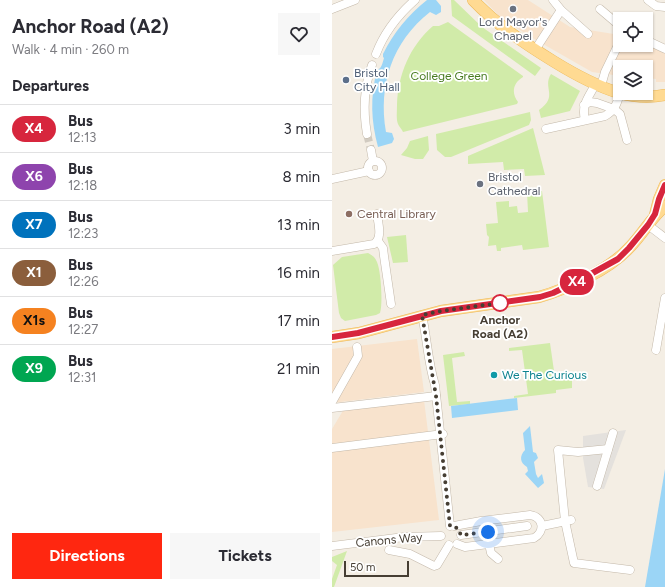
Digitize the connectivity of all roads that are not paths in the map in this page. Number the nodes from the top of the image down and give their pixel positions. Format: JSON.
{"nodes":[{"id":1,"x":356,"y":0,"type":"edge"},
{"id":2,"x":415,"y":0,"type":"edge"},
{"id":3,"x":473,"y":0,"type":"edge"},
{"id":4,"x":552,"y":0,"type":"edge"},
{"id":5,"x":651,"y":1,"type":"edge"},
{"id":6,"x":665,"y":7,"type":"edge"},
{"id":7,"x":332,"y":8,"type":"edge"},
{"id":8,"x":600,"y":9,"type":"dead end"},
{"id":9,"x":561,"y":10,"type":"junction"},
{"id":10,"x":332,"y":14,"type":"edge"},
{"id":11,"x":613,"y":20,"type":"edge"},
{"id":12,"x":588,"y":34,"type":"dead end"},
{"id":13,"x":653,"y":43,"type":"edge"},
{"id":14,"x":665,"y":49,"type":"edge"},
{"id":15,"x":535,"y":50,"type":"junction"},
{"id":16,"x":615,"y":52,"type":"edge"},
{"id":17,"x":376,"y":54,"type":"dead end"},
{"id":18,"x":372,"y":65,"type":"dead end"},
{"id":19,"x":598,"y":85,"type":"junction"},
{"id":20,"x":613,"y":90,"type":"edge"},
{"id":21,"x":665,"y":95,"type":"edge"},
{"id":22,"x":653,"y":96,"type":"edge"},
{"id":23,"x":618,"y":100,"type":"edge"},
{"id":24,"x":584,"y":105,"type":"junction"},
{"id":25,"x":614,"y":109,"type":"junction"},
{"id":26,"x":585,"y":120,"type":"junction"},
{"id":27,"x":546,"y":130,"type":"dead end"},
{"id":28,"x":367,"y":134,"type":"tunnel mouth"},
{"id":29,"x":627,"y":140,"type":"dead end"},
{"id":30,"x":371,"y":150,"type":"tunnel mouth"},
{"id":31,"x":374,"y":161,"type":"junction"},
{"id":32,"x":369,"y":171,"type":"junction"},
{"id":33,"x":332,"y":179,"type":"edge"},
{"id":34,"x":665,"y":185,"type":"edge"},
{"id":35,"x":665,"y":206,"type":"edge"},
{"id":36,"x":377,"y":214,"type":"dead end"},
{"id":37,"x":655,"y":214,"type":"junction"},
{"id":38,"x":648,"y":225,"type":"junction"},
{"id":39,"x":665,"y":238,"type":"edge"},
{"id":40,"x":378,"y":241,"type":"junction"},
{"id":41,"x":332,"y":251,"type":"edge"},
{"id":42,"x":665,"y":298,"type":"edge"},
{"id":43,"x":391,"y":304,"type":"dead end"},
{"id":44,"x":422,"y":315,"type":"junction"},
{"id":45,"x":332,"y":337,"type":"edge"},
{"id":46,"x":357,"y":346,"type":"dead end"},
{"id":47,"x":656,"y":350,"type":"dead end"},
{"id":48,"x":436,"y":396,"type":"junction"},
{"id":49,"x":376,"y":397,"type":"dead end"},
{"id":50,"x":426,"y":397,"type":"junction"},
{"id":51,"x":332,"y":402,"type":"edge"},
{"id":52,"x":332,"y":408,"type":"edge"},
{"id":53,"x":613,"y":433,"type":"dead end"},
{"id":54,"x":442,"y":434,"type":"junction"},
{"id":55,"x":332,"y":448,"type":"edge"},
{"id":56,"x":608,"y":449,"type":"junction"},
{"id":57,"x":597,"y":486,"type":"dead end"},
{"id":58,"x":568,"y":521,"type":"junction"},
{"id":59,"x":452,"y":526,"type":"junction"},
{"id":60,"x":527,"y":526,"type":"dead end"},
{"id":61,"x":542,"y":526,"type":"junction"},
{"id":62,"x":461,"y":535,"type":"junction"},
{"id":63,"x":441,"y":536,"type":"junction"},
{"id":64,"x":489,"y":544,"type":"junction"},
{"id":65,"x":453,"y":545,"type":"junction"},
{"id":66,"x":334,"y":546,"type":"edge"},
{"id":67,"x":390,"y":550,"type":"dead end"},
{"id":68,"x":498,"y":559,"type":"dead end"},
{"id":69,"x":630,"y":570,"type":"dead end"}],
"edges":[{"from":1,"to":7,"type":"street"},
{"from":2,"to":17,"type":"street"},
{"from":3,"to":15,"type":"main road"},
{"from":4,"to":9,"type":"street"},
{"from":5,"to":6,"type":"street"},
{"from":7,"to":10,"type":"street"},
{"from":8,"to":11,"type":"street"},
{"from":9,"to":12,"type":"street"},
{"from":9,"to":15,"type":"street"},
{"from":13,"to":14,"type":"street"},
{"from":15,"to":19,"type":"main road"},
{"from":16,"to":19,"type":"street"},
{"from":18,"to":28,"type":"street"},
{"from":19,"to":20,"type":"main road"},
{"from":19,"to":24,"type":"street"},
{"from":21,"to":22,"type":"main road"},
{"from":23,"to":25,"type":"street"},
{"from":24,"to":25,"type":"street"},
{"from":24,"to":26,"type":"street"},
{"from":25,"to":26,"type":"street"},
{"from":25,"to":29,"type":"street"},
{"from":26,"to":27,"type":"street"},
{"from":30,"to":31,"type":"street"},
{"from":31,"to":32,"type":"street"},
{"from":31,"to":32,"type":"street"},
{"from":32,"to":33,"type":"street"},
{"from":34,"to":37,"type":"main road"},
{"from":35,"to":37,"type":"main road"},
{"from":36,"to":40,"type":"street"},
{"from":37,"to":38,"type":"main road"},
{"from":38,"to":39,"type":"street"},
{"from":38,"to":44,"type":"main road"},
{"from":40,"to":41,"type":"street"},
{"from":40,"to":43,"type":"street"},
{"from":42,"to":47,"type":"street"},
{"from":44,"to":45,"type":"main road"},
{"from":44,"to":48,"type":"street"},
{"from":46,"to":51,"type":"street"},
{"from":48,"to":50,"type":"street"},
{"from":48,"to":54,"type":"street"},
{"from":49,"to":50,"type":"street"},
{"from":50,"to":52,"type":"street"},
{"from":53,"to":56,"type":"street"},
{"from":54,"to":55,"type":"street"},
{"from":54,"to":59,"type":"street"},
{"from":56,"to":57,"type":"street"},
{"from":56,"to":58,"type":"street"},
{"from":58,"to":61,"type":"street"},
{"from":58,"to":69,"type":"street"},
{"from":59,"to":61,"type":"street"},
{"from":59,"to":62,"type":"street"},
{"from":59,"to":63,"type":"street"},
{"from":60,"to":62,"type":"street"},
{"from":61,"to":64,"type":"street"},
{"from":62,"to":65,"type":"street"},
{"from":63,"to":65,"type":"street"},
{"from":63,"to":66,"type":"street","name":"Canons Way"},
{"from":64,"to":65,"type":"street"},
{"from":64,"to":68,"type":"street"},
{"from":65,"to":67,"type":"street"}]}
